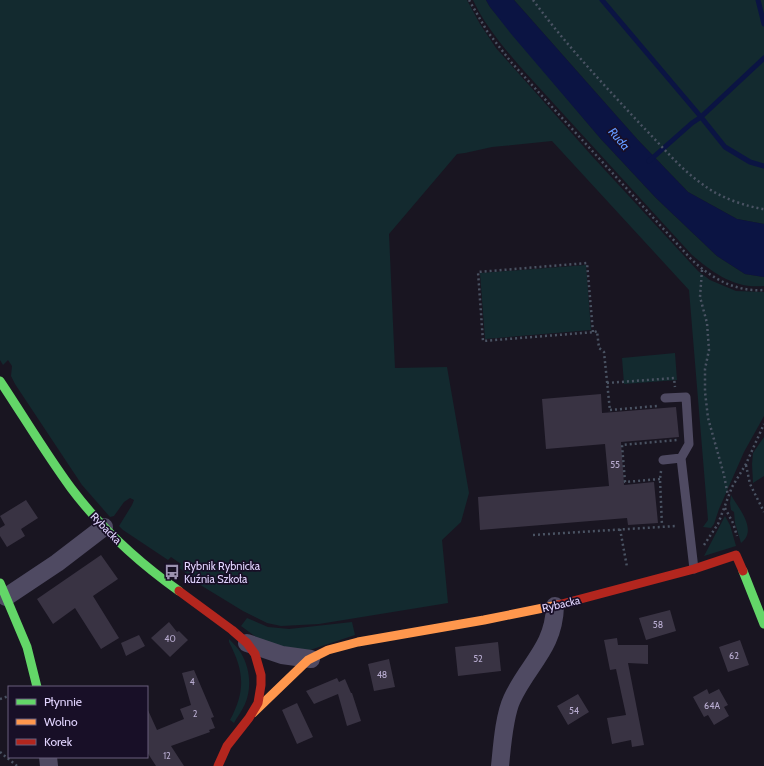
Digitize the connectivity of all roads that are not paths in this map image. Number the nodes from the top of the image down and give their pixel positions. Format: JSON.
{"nodes":[{"id":1,"x":0,"y":381,"type":"edge"},
{"id":2,"x":665,"y":398,"type":"dead end"},
{"id":3,"x":681,"y":458,"type":"junction"},
{"id":4,"x":663,"y":460,"type":"dead end"},
{"id":5,"x":104,"y":527,"type":"junction"},
{"id":6,"x":694,"y":569,"type":"junction"},
{"id":7,"x":3,"y":590,"type":"edge"},
{"id":8,"x":555,"y":606,"type":"junction"},
{"id":9,"x":764,"y":624,"type":"edge"},
{"id":10,"x":247,"y":643,"type":"junction"},
{"id":11,"x":311,"y":659,"type":"junction"},
{"id":12,"x":37,"y":686,"type":"edge"},
{"id":13,"x":253,"y":713,"type":"junction"},
{"id":14,"x":218,"y":766,"type":"edge"},
{"id":15,"x":500,"y":766,"type":"edge"}],
"edges":[{"from":1,"to":5,"type":"street","name":"Rybacka"},
{"from":2,"to":3,"type":"lane"},
{"from":3,"to":4,"type":"lane"},
{"from":3,"to":6,"type":"lane"},
{"from":5,"to":7,"type":"street"},
{"from":5,"to":10,"type":"street","name":"Rybacka"},
{"from":6,"to":8,"type":"street","name":"Rybacka"},
{"from":6,"to":9,"type":"street","name":"Rybacka"},
{"from":7,"to":12,"type":"street"},
{"from":8,"to":11,"type":"street","name":"Rybacka"},
{"from":8,"to":15,"type":"street"},
{"from":10,"to":11,"type":"street","name":"Rybacka"},
{"from":10,"to":13,"type":"street","name":"Rybacka"},
{"from":11,"to":13,"type":"street","name":"Rybacka"},
{"from":13,"to":14,"type":"street"}]}
